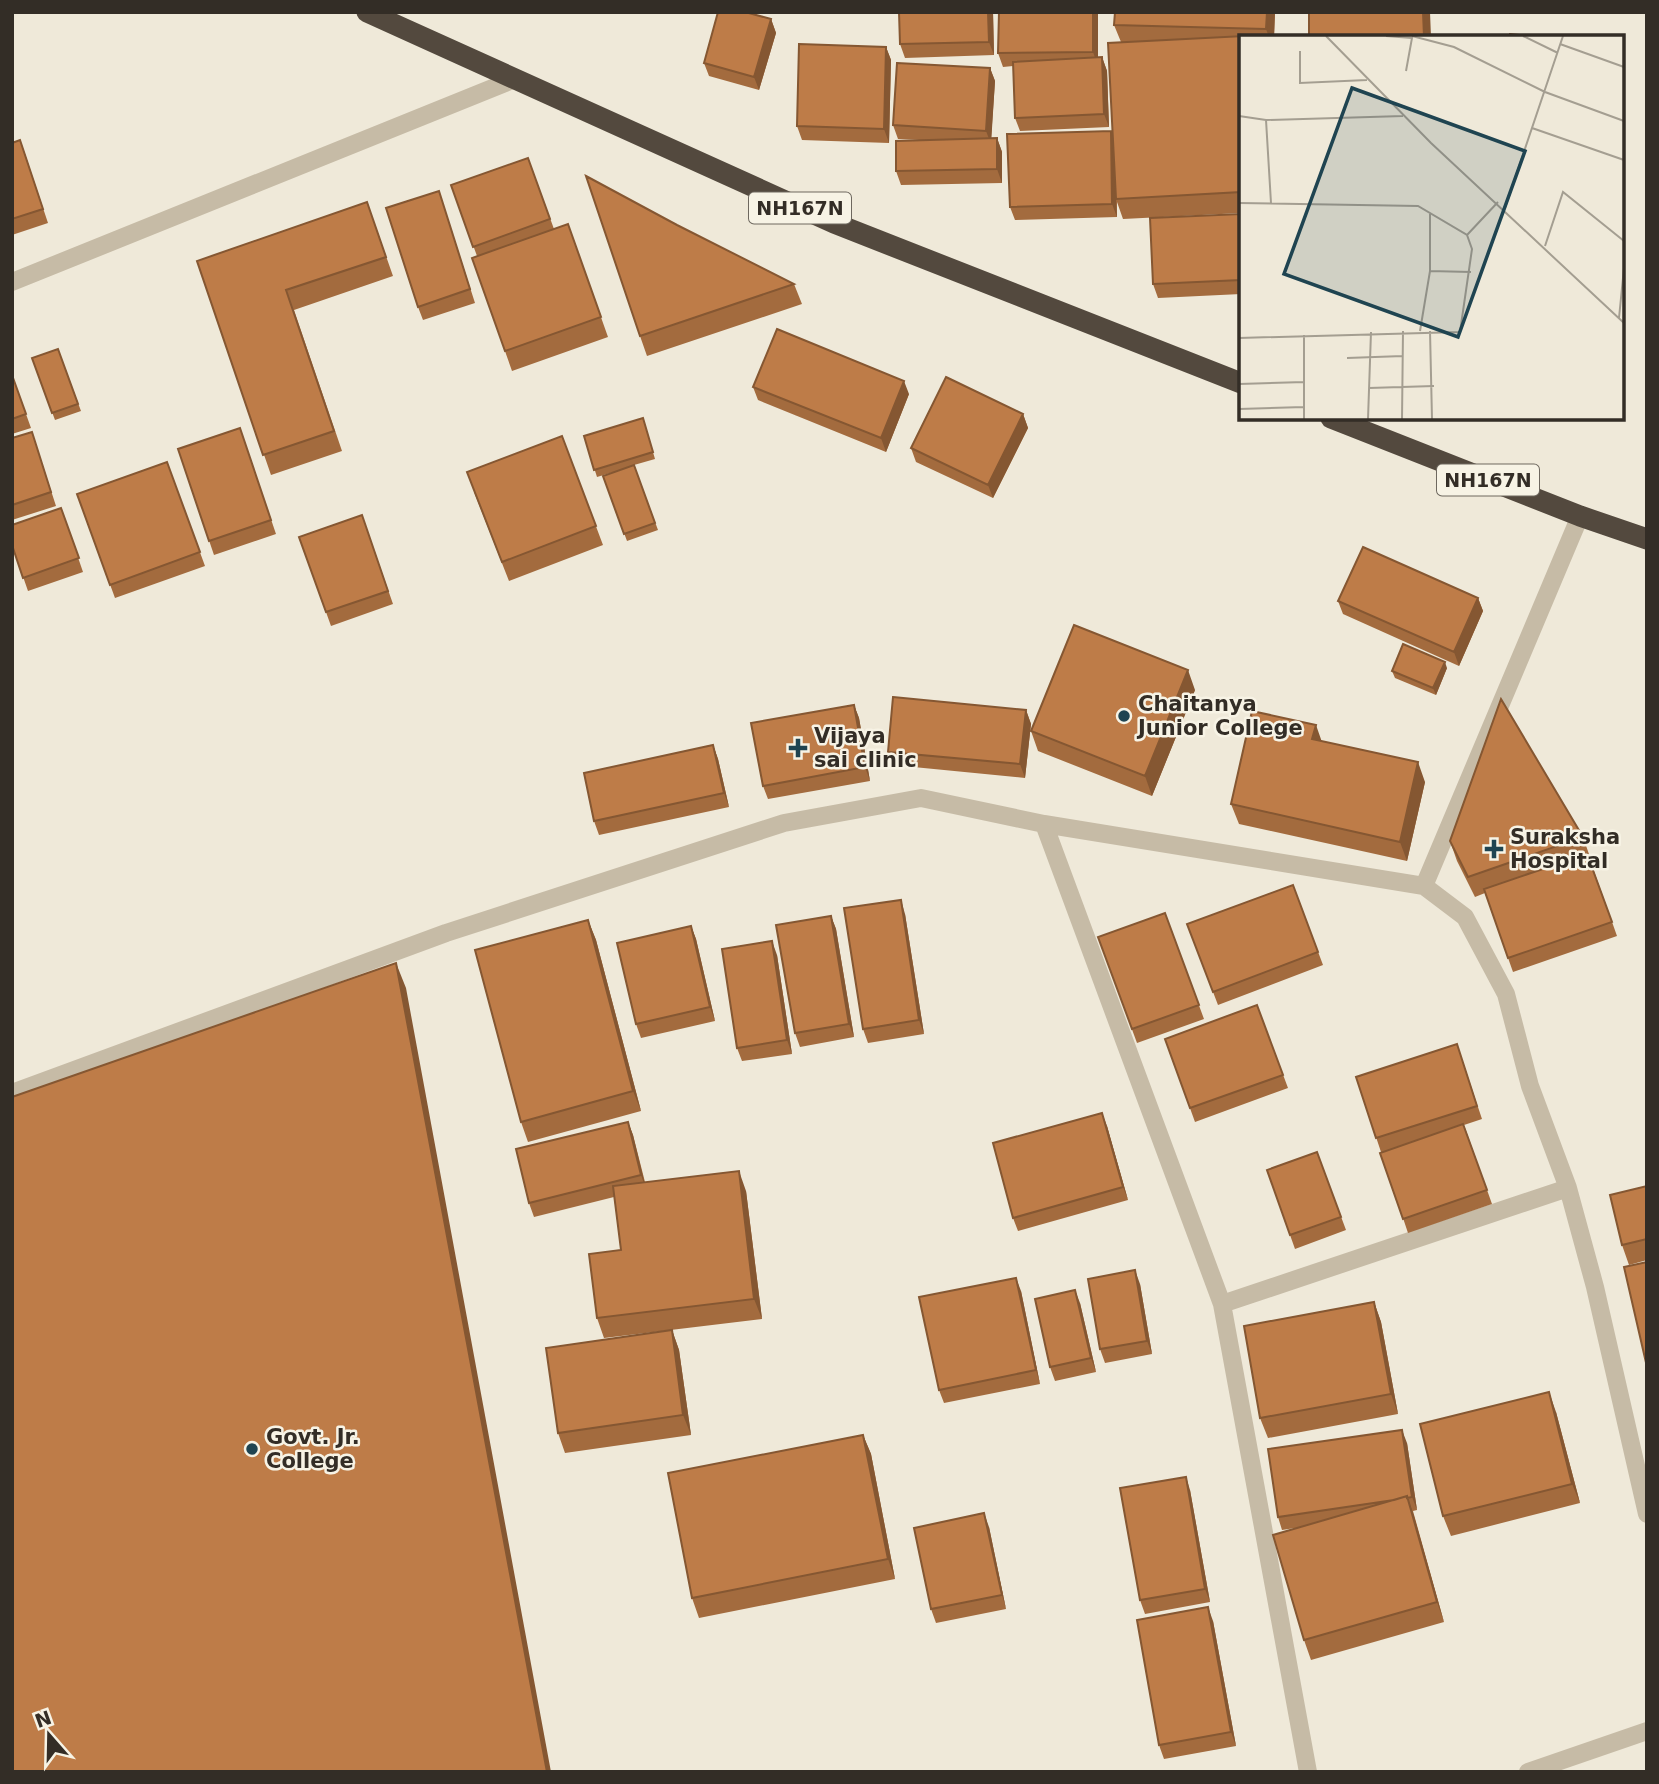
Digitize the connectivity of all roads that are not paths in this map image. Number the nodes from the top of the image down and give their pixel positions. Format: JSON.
{"nodes":[{"id":1,"x":368,"y":12,"type":"edge"},
{"id":2,"x":515,"y":79,"type":"junction"},
{"id":3,"x":12,"y":282,"type":"edge"},
{"id":4,"x":1239,"y":382,"type":"edge"},
{"id":5,"x":1336,"y":420,"type":"edge"},
{"id":6,"x":1580,"y":516,"type":"junction"},
{"id":7,"x":1647,"y":539,"type":"edge"},
{"id":8,"x":1044,"y":824,"type":"junction"},
{"id":9,"x":1424,"y":886,"type":"junction"},
{"id":10,"x":12,"y":1093,"type":"edge"},
{"id":11,"x":1567,"y":1188,"type":"junction"},
{"id":12,"x":1222,"y":1304,"type":"junction"},
{"id":13,"x":1647,"y":1514,"type":"edge"},
{"id":14,"x":1647,"y":1731,"type":"edge"},
{"id":15,"x":1308,"y":1772,"type":"edge"},
{"id":16,"x":1528,"y":1772,"type":"edge"}],
"edges":[{"from":1,"to":2,"type":"highway","number":"NH167N"},
{"from":2,"to":3,"type":"street"},
{"from":2,"to":4,"type":"highway","number":"NH167N"},
{"from":5,"to":6,"type":"highway","number":"NH167N"},
{"from":6,"to":7,"type":"highway","number":"NH167N"},
{"from":6,"to":9,"type":"street"},
{"from":8,"to":9,"type":"street"},
{"from":8,"to":10,"type":"street"},
{"from":8,"to":12,"type":"street"},
{"from":9,"to":11,"type":"street"},
{"from":11,"to":12,"type":"street"},
{"from":11,"to":13,"type":"street"},
{"from":12,"to":15,"type":"street"},
{"from":14,"to":16,"type":"street"}]}
